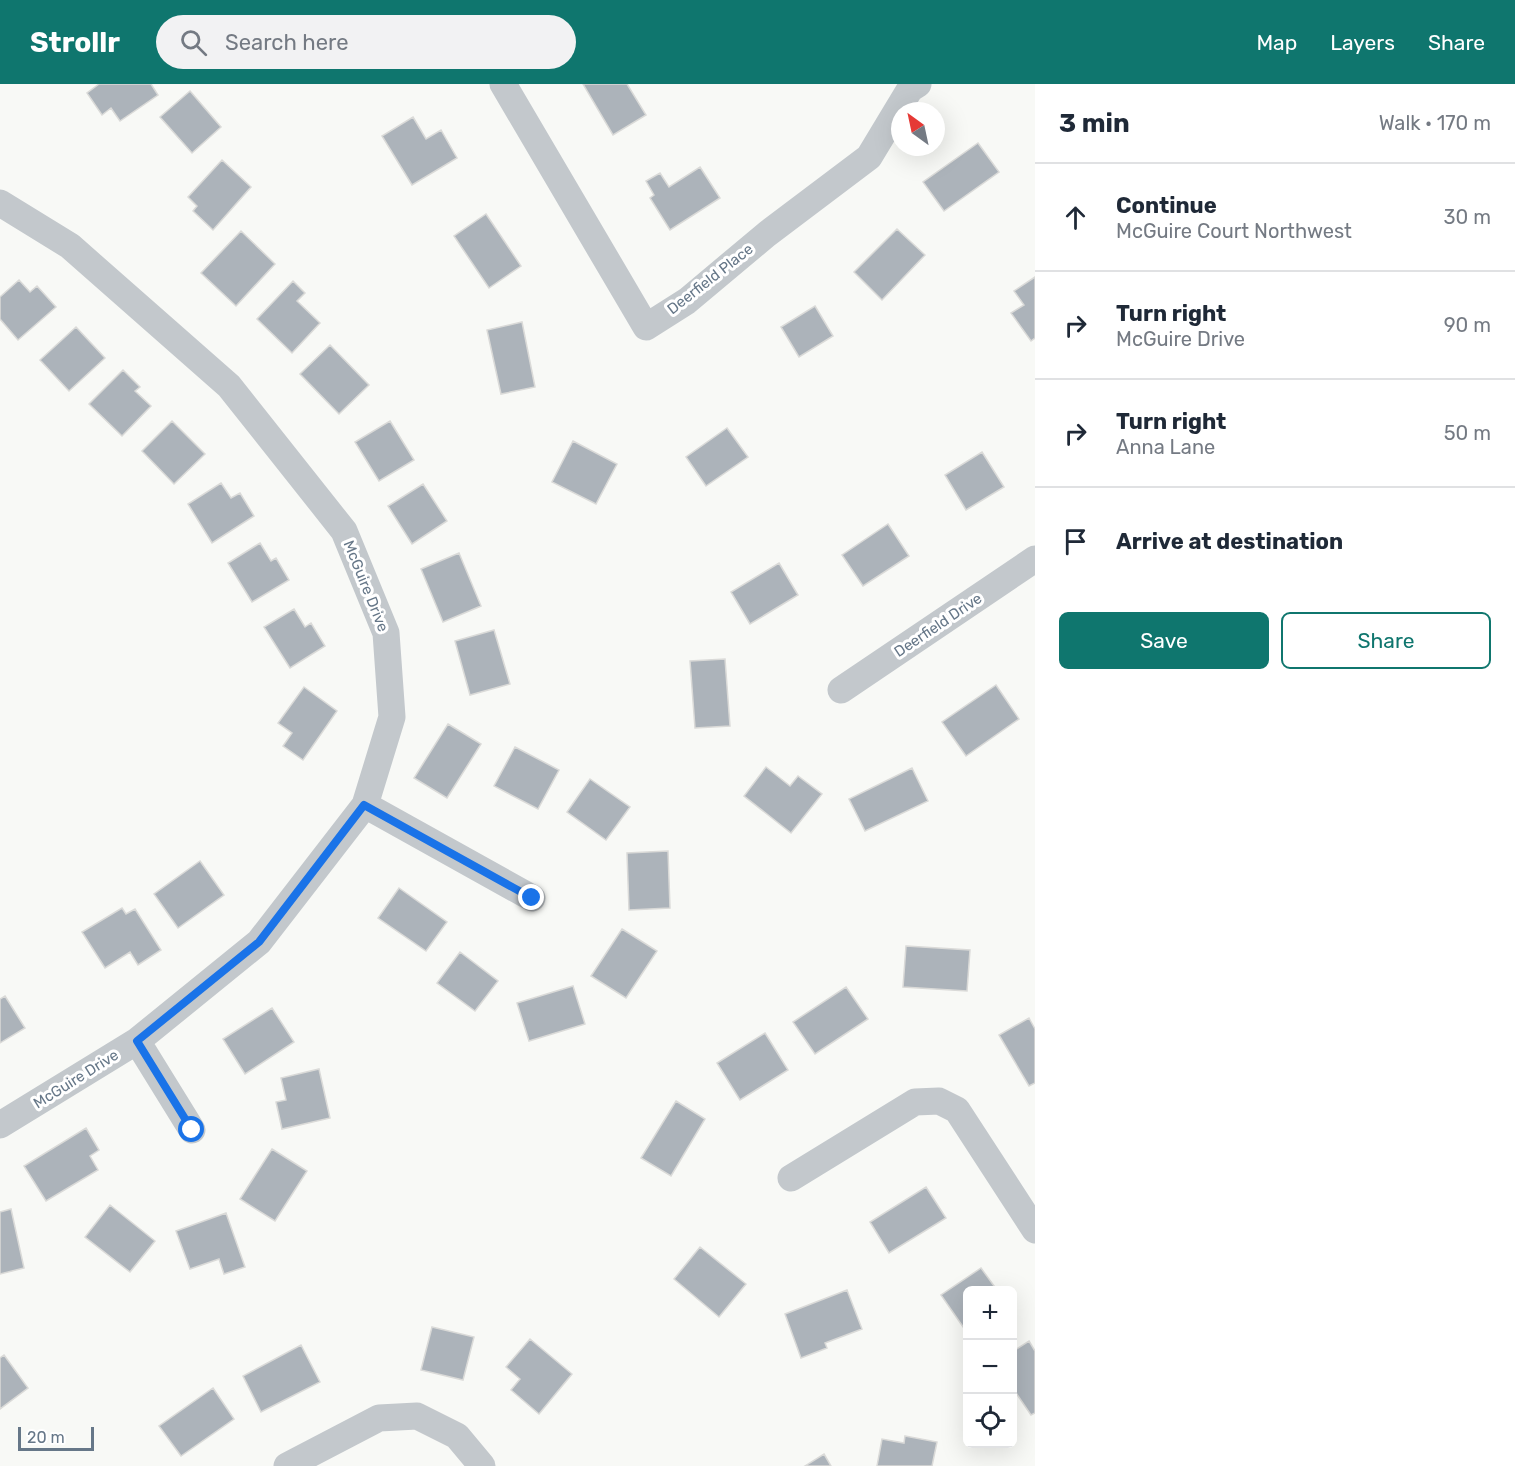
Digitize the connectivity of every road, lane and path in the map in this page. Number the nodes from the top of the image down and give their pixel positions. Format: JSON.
{"nodes":[{"id":1,"x":503,"y":84,"type":"edge"},
{"id":2,"x":918,"y":84,"type":"edge"},
{"id":3,"x":0,"y":203,"type":"edge"},
{"id":4,"x":1035,"y":559,"type":"edge"},
{"id":5,"x":841,"y":690,"type":"dead end"},
{"id":6,"x":364,"y":805,"type":"junction"},
{"id":7,"x":532,"y":898,"type":"dead end"},
{"id":8,"x":137,"y":1041,"type":"junction"},
{"id":9,"x":0,"y":1125,"type":"edge"},
{"id":10,"x":192,"y":1130,"type":"dead end"},
{"id":11,"x":790,"y":1178,"type":"dead end"},
{"id":12,"x":1035,"y":1230,"type":"edge"},
{"id":13,"x":287,"y":1466,"type":"edge"},
{"id":14,"x":483,"y":1466,"type":"edge"}],
"edges":[{"from":1,"to":2,"type":"street","name":"Deerfield Place"},
{"from":3,"to":6,"type":"street","name":"McGuire Drive"},
{"from":4,"to":5,"type":"street","name":"Deerfield Drive"},
{"from":6,"to":7,"type":"street"},
{"from":6,"to":8,"type":"street","name":"McGuire Drive"},
{"from":8,"to":9,"type":"street","name":"McGuire Drive"},
{"from":8,"to":10,"type":"street"},
{"from":11,"to":12,"type":"street"},
{"from":13,"to":14,"type":"street"}]}
